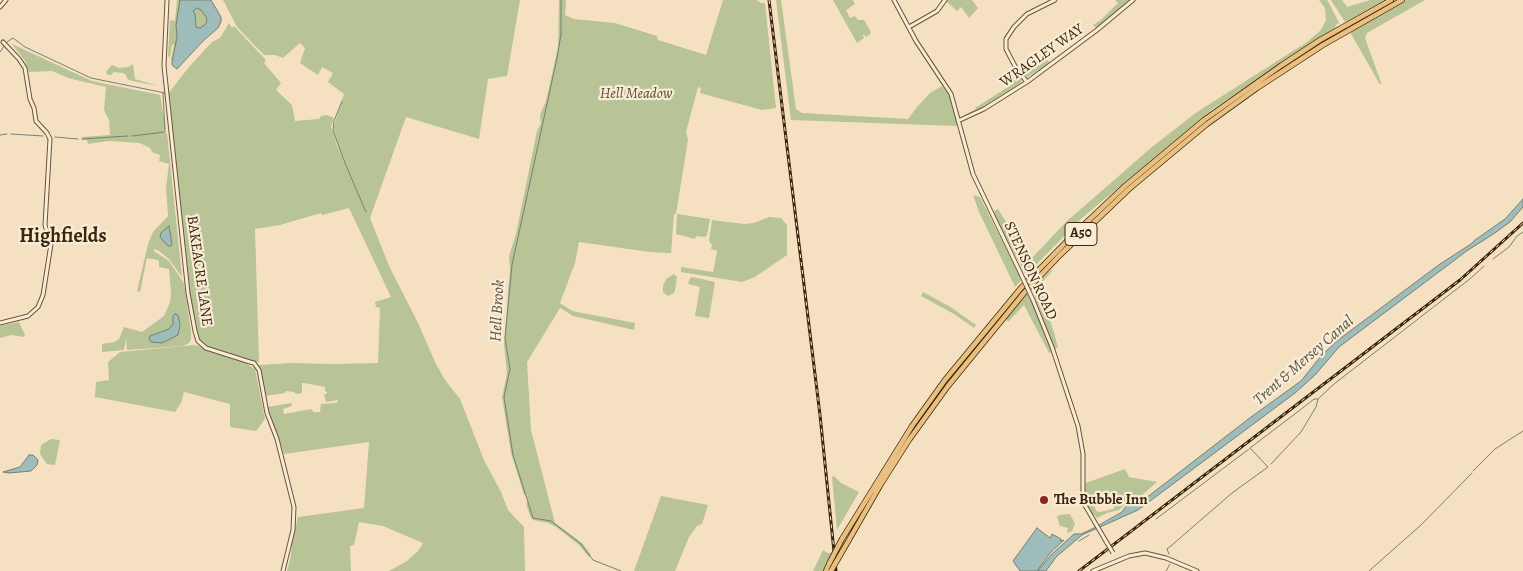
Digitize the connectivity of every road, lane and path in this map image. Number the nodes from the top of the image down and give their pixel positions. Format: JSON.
{"nodes":[{"id":1,"x":6,"y":0,"type":"edge"},
{"id":2,"x":166,"y":0,"type":"edge"},
{"id":3,"x":894,"y":0,"type":"edge"},
{"id":4,"x":945,"y":0,"type":"edge"},
{"id":5,"x":1055,"y":0,"type":"edge"},
{"id":6,"x":1133,"y":0,"type":"edge"},
{"id":7,"x":1391,"y":0,"type":"edge"},
{"id":8,"x":1402,"y":0,"type":"edge"},
{"id":9,"x":0,"y":7,"type":"edge"},
{"id":10,"x":909,"y":28,"type":"junction"},
{"id":11,"x":3,"y":42,"type":"dead end"},
{"id":12,"x":1027,"y":82,"type":"junction"},
{"id":13,"x":958,"y":121,"type":"junction"},
{"id":14,"x":0,"y":323,"type":"edge"},
{"id":15,"x":1117,"y":561,"type":"junction"},
{"id":16,"x":283,"y":571,"type":"edge"},
{"id":17,"x":826,"y":571,"type":"edge"},
{"id":18,"x":832,"y":571,"type":"edge"},
{"id":19,"x":1094,"y":571,"type":"edge"},
{"id":20,"x":1197,"y":571,"type":"edge"}],
"edges":[{"from":1,"to":9,"type":"street"},
{"from":2,"to":16,"type":"street","name":"BAKEACRE LANE"},
{"from":3,"to":10,"type":"street","name":"STENSON ROAD"},
{"from":4,"to":10,"type":"street"},
{"from":5,"to":12,"type":"street"},
{"from":6,"to":12,"type":"street","name":"WRAGLEY WAY"},
{"from":7,"to":17,"type":"highway","number":"A50","bridge":true},
{"from":8,"to":18,"type":"highway","number":"A50","bridge":true},
{"from":10,"to":13,"type":"street","name":"STENSON ROAD"},
{"from":11,"to":14,"type":"street"},
{"from":12,"to":13,"type":"street","name":"WRAGLEY WAY"},
{"from":13,"to":15,"type":"street","name":"STENSON ROAD","bridge":true},
{"from":15,"to":19,"type":"street"},
{"from":15,"to":20,"type":"street"}]}
